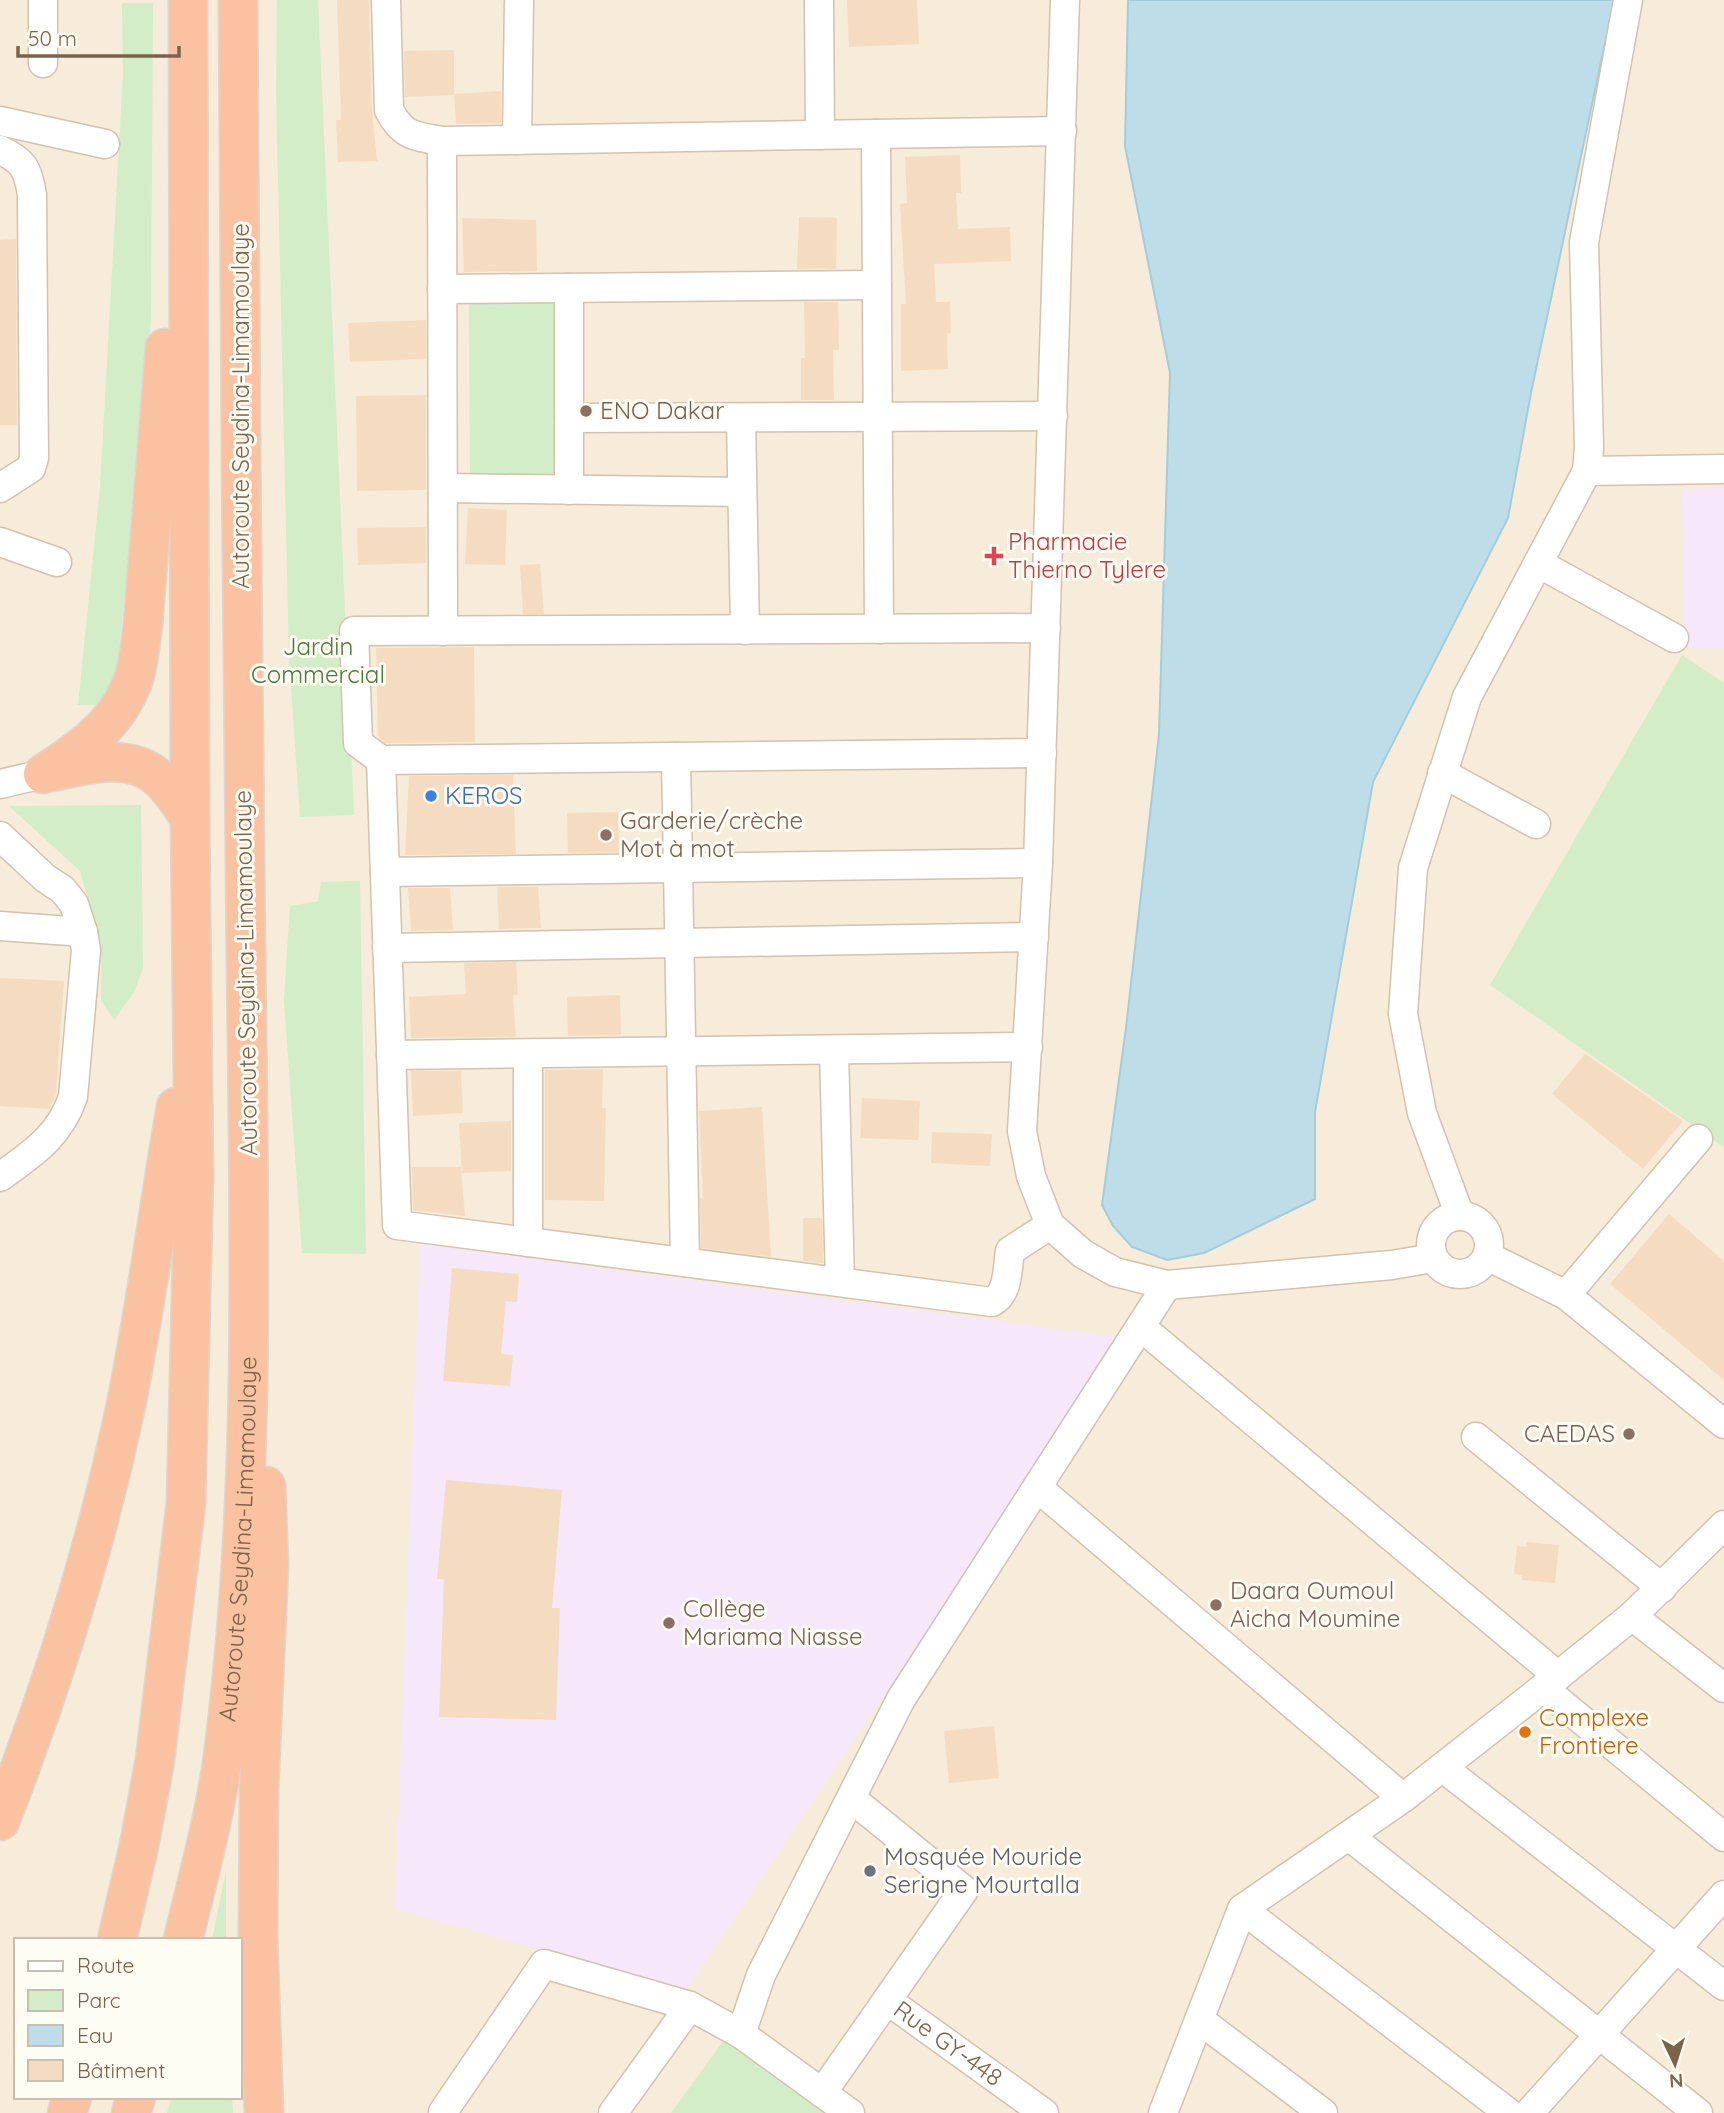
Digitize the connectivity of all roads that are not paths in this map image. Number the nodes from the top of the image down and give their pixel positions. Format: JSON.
{"nodes":[{"id":1,"x":43,"y":0,"type":"edge"},
{"id":2,"x":188,"y":0,"type":"edge"},
{"id":3,"x":238,"y":0,"type":"edge"},
{"id":4,"x":386,"y":0,"type":"edge"},
{"id":5,"x":519,"y":0,"type":"edge"},
{"id":6,"x":819,"y":0,"type":"edge"},
{"id":7,"x":1065,"y":0,"type":"edge"},
{"id":8,"x":1628,"y":0,"type":"edge"},
{"id":9,"x":43,"y":63,"type":"dead end"},
{"id":10,"x":0,"y":121,"type":"edge"},
{"id":11,"x":188,"y":129,"type":"junction"},
{"id":12,"x":1062,"y":131,"type":"junction"},
{"id":13,"x":877,"y":134,"type":"junction"},
{"id":14,"x":820,"y":135,"type":"junction"},
{"id":15,"x":517,"y":140,"type":"junction"},
{"id":16,"x":442,"y":141,"type":"junction"},
{"id":17,"x":105,"y":144,"type":"dead end"},
{"id":18,"x":0,"y":150,"type":"edge"},
{"id":19,"x":877,"y":285,"type":"junction"},
{"id":20,"x":569,"y":288,"type":"junction"},
{"id":21,"x":442,"y":289,"type":"junction"},
{"id":22,"x":1053,"y":416,"type":"junction"},
{"id":23,"x":878,"y":417,"type":"junction"},
{"id":24,"x":569,"y":418,"type":"junction"},
{"id":25,"x":741,"y":418,"type":"junction"},
{"id":26,"x":1724,"y":469,"type":"edge"},
{"id":27,"x":1587,"y":471,"type":"junction"},
{"id":28,"x":0,"y":488,"type":"edge"},
{"id":29,"x":443,"y":488,"type":"junction"},
{"id":30,"x":569,"y":490,"type":"junction"},
{"id":31,"x":742,"y":492,"type":"junction"},
{"id":32,"x":0,"y":542,"type":"edge"},
{"id":33,"x":57,"y":562,"type":"dead end"},
{"id":34,"x":1538,"y":563,"type":"junction"},
{"id":35,"x":1046,"y":628,"type":"junction"},
{"id":36,"x":880,"y":629,"type":"junction"},
{"id":37,"x":745,"y":630,"type":"junction"},
{"id":38,"x":443,"y":631,"type":"junction"},
{"id":39,"x":1674,"y":638,"type":"dead end"},
{"id":40,"x":1042,"y":753,"type":"junction"},
{"id":41,"x":676,"y":757,"type":"junction"},
{"id":42,"x":381,"y":760,"type":"junction"},
{"id":43,"x":1442,"y":773,"type":"junction"},
{"id":44,"x":43,"y":774,"type":"junction"},
{"id":45,"x":0,"y":784,"type":"edge"},
{"id":46,"x":190,"y":818,"type":"junction"},
{"id":47,"x":1536,"y":824,"type":"dead end"},
{"id":48,"x":0,"y":836,"type":"edge"},
{"id":49,"x":1038,"y":863,"type":"junction"},
{"id":50,"x":0,"y":865,"type":"edge"},
{"id":51,"x":678,"y":869,"type":"junction"},
{"id":52,"x":385,"y":872,"type":"junction"},
{"id":53,"x":45,"y":878,"type":"junction"},
{"id":54,"x":0,"y":926,"type":"edge"},
{"id":55,"x":83,"y":932,"type":"junction"},
{"id":56,"x":1034,"y":937,"type":"junction"},
{"id":57,"x":680,"y":943,"type":"junction"},
{"id":58,"x":387,"y":948,"type":"junction"},
{"id":59,"x":192,"y":965,"type":"junction"},
{"id":60,"x":1028,"y":1047,"type":"junction"},
{"id":61,"x":834,"y":1050,"type":"junction"},
{"id":62,"x":681,"y":1052,"type":"junction"},
{"id":63,"x":528,"y":1054,"type":"junction"},
{"id":64,"x":391,"y":1055,"type":"junction"},
{"id":65,"x":1698,"y":1139,"type":"dead end"},
{"id":66,"x":0,"y":1177,"type":"edge"},
{"id":67,"x":1460,"y":1216,"type":"junction"},
{"id":68,"x":1050,"y":1225,"type":"junction"},
{"id":69,"x":528,"y":1242,"type":"junction"},
{"id":70,"x":1487,"y":1256,"type":"junction"},
{"id":71,"x":1433,"y":1258,"type":"junction"},
{"id":72,"x":685,"y":1262,"type":"junction"},
{"id":73,"x":840,"y":1282,"type":"junction"},
{"id":74,"x":1167,"y":1285,"type":"junction"},
{"id":75,"x":1566,"y":1295,"type":"junction"},
{"id":76,"x":250,"y":1315,"type":"junction"},
{"id":77,"x":1142,"y":1327,"type":"junction"},
{"id":78,"x":1724,"y":1424,"type":"edge"},
{"id":79,"x":1476,"y":1437,"type":"dead end"},
{"id":80,"x":1038,"y":1488,"type":"junction"},
{"id":81,"x":1720,"y":1537,"type":"edge"},
{"id":82,"x":1662,"y":1588,"type":"junction"},
{"id":83,"x":1632,"y":1616,"type":"junction"},
{"id":84,"x":1550,"y":1682,"type":"junction"},
{"id":85,"x":1724,"y":1689,"type":"edge"},
{"id":86,"x":1443,"y":1768,"type":"junction"},
{"id":87,"x":852,"y":1798,"type":"junction"},
{"id":88,"x":1403,"y":1798,"type":"junction"},
{"id":89,"x":0,"y":1821,"type":"edge"},
{"id":90,"x":1349,"y":1836,"type":"junction"},
{"id":91,"x":1724,"y":1837,"type":"edge"},
{"id":92,"x":1724,"y":1895,"type":"edge"},
{"id":93,"x":1242,"y":1909,"type":"junction"},
{"id":94,"x":117,"y":1938,"type":"edge"},
{"id":95,"x":183,"y":1938,"type":"edge"},
{"id":96,"x":1676,"y":1949,"type":"junction"},
{"id":97,"x":1724,"y":1986,"type":"edge"},
{"id":98,"x":887,"y":2000,"type":"junction"},
{"id":99,"x":690,"y":2006,"type":"junction"},
{"id":100,"x":1201,"y":2021,"type":"junction"},
{"id":101,"x":741,"y":2034,"type":"junction"},
{"id":102,"x":1599,"y":2035,"type":"junction"},
{"id":103,"x":822,"y":2093,"type":"junction"},
{"id":104,"x":443,"y":2112,"type":"edge"},
{"id":105,"x":264,"y":2113,"type":"edge"},
{"id":106,"x":613,"y":2113,"type":"edge"},
{"id":107,"x":850,"y":2113,"type":"edge"},
{"id":108,"x":1044,"y":2113,"type":"edge"},
{"id":109,"x":1163,"y":2113,"type":"edge"},
{"id":110,"x":1323,"y":2113,"type":"edge"},
{"id":111,"x":1509,"y":2113,"type":"edge"},
{"id":112,"x":1529,"y":2113,"type":"edge"},
{"id":113,"x":1698,"y":2113,"type":"edge"}],
"edges":[{"from":1,"to":9,"type":"street"},
{"from":2,"to":11,"type":"highway"},
{"from":3,"to":76,"type":"highway","name":"Autoroute Seydina-Limamoulaye"},
{"from":4,"to":16,"type":"street"},
{"from":5,"to":15,"type":"street"},
{"from":6,"to":14,"type":"street"},
{"from":7,"to":12,"type":"street"},
{"from":8,"to":27,"type":"street"},
{"from":10,"to":17,"type":"street"},
{"from":11,"to":44,"type":"highway"},
{"from":11,"to":46,"type":"highway"},
{"from":12,"to":13,"type":"street"},
{"from":12,"to":22,"type":"street"},
{"from":13,"to":14,"type":"street"},
{"from":13,"to":19,"type":"street"},
{"from":14,"to":15,"type":"street"},
{"from":15,"to":16,"type":"street"},
{"from":16,"to":21,"type":"street"},
{"from":18,"to":28,"type":"street"},
{"from":19,"to":20,"type":"street"},
{"from":19,"to":23,"type":"street"},
{"from":20,"to":21,"type":"street"},
{"from":20,"to":24,"type":"street"},
{"from":21,"to":29,"type":"street"},
{"from":22,"to":23,"type":"street"},
{"from":22,"to":35,"type":"street"},
{"from":23,"to":25,"type":"street"},
{"from":23,"to":36,"type":"street"},
{"from":24,"to":25,"type":"street"},
{"from":24,"to":30,"type":"street"},
{"from":25,"to":31,"type":"street"},
{"from":26,"to":27,"type":"street"},
{"from":27,"to":34,"type":"street"},
{"from":29,"to":30,"type":"street"},
{"from":29,"to":38,"type":"street"},
{"from":30,"to":31,"type":"street"},
{"from":31,"to":37,"type":"street"},
{"from":32,"to":33,"type":"street"},
{"from":34,"to":39,"type":"street"},
{"from":34,"to":43,"type":"street"},
{"from":35,"to":36,"type":"street"},
{"from":35,"to":40,"type":"street"},
{"from":36,"to":37,"type":"street"},
{"from":37,"to":38,"type":"street"},
{"from":38,"to":42,"type":"street"},
{"from":40,"to":41,"type":"street"},
{"from":40,"to":49,"type":"street"},
{"from":41,"to":42,"type":"street"},
{"from":41,"to":51,"type":"street"},
{"from":42,"to":52,"type":"street"},
{"from":43,"to":47,"type":"street"},
{"from":43,"to":67,"type":"street"},
{"from":44,"to":45,"type":"street"},
{"from":44,"to":46,"type":"highway"},
{"from":46,"to":59,"type":"highway"},
{"from":48,"to":53,"type":"street"},
{"from":49,"to":51,"type":"street"},
{"from":49,"to":56,"type":"street"},
{"from":50,"to":53,"type":"street"},
{"from":51,"to":52,"type":"street"},
{"from":51,"to":57,"type":"street"},
{"from":52,"to":58,"type":"street"},
{"from":53,"to":55,"type":"street"},
{"from":54,"to":55,"type":"street"},
{"from":55,"to":66,"type":"street"},
{"from":56,"to":57,"type":"street"},
{"from":56,"to":60,"type":"street"},
{"from":57,"to":58,"type":"street"},
{"from":57,"to":62,"type":"street"},
{"from":58,"to":64,"type":"street"},
{"from":59,"to":89,"type":"highway"},
{"from":59,"to":94,"type":"highway"},
{"from":60,"to":61,"type":"street"},
{"from":60,"to":68,"type":"street"},
{"from":61,"to":62,"type":"street"},
{"from":61,"to":73,"type":"street"},
{"from":62,"to":63,"type":"street"},
{"from":62,"to":72,"type":"street"},
{"from":63,"to":64,"type":"street"},
{"from":63,"to":69,"type":"street"},
{"from":64,"to":69,"type":"street"},
{"from":65,"to":75,"type":"street"},
{"from":67,"to":70,"type":"street"},
{"from":67,"to":71,"type":"street"},
{"from":68,"to":73,"type":"street"},
{"from":68,"to":74,"type":"street"},
{"from":69,"to":72,"type":"street"},
{"from":70,"to":71,"type":"street"},
{"from":70,"to":75,"type":"street"},
{"from":71,"to":74,"type":"street"},
{"from":72,"to":73,"type":"street"},
{"from":74,"to":77,"type":"street"},
{"from":75,"to":78,"type":"street"},
{"from":76,"to":95,"type":"highway","name":"Autoroute Seydina-Limamoulaye"},
{"from":76,"to":105,"type":"highway"},
{"from":77,"to":80,"type":"street"},
{"from":77,"to":84,"type":"street"},
{"from":79,"to":82,"type":"street"},
{"from":80,"to":87,"type":"street"},
{"from":80,"to":88,"type":"street"},
{"from":81,"to":82,"type":"street"},
{"from":82,"to":83,"type":"street"},
{"from":83,"to":84,"type":"street"},
{"from":83,"to":85,"type":"street"},
{"from":84,"to":86,"type":"street"},
{"from":84,"to":91,"type":"street"},
{"from":86,"to":88,"type":"street"},
{"from":86,"to":96,"type":"street"},
{"from":87,"to":98,"type":"street"},
{"from":87,"to":101,"type":"street"},
{"from":88,"to":90,"type":"street"},
{"from":90,"to":93,"type":"street"},
{"from":90,"to":102,"type":"street"},
{"from":92,"to":96,"type":"street"},
{"from":93,"to":100,"type":"street"},
{"from":93,"to":111,"type":"street"},
{"from":96,"to":97,"type":"street"},
{"from":96,"to":102,"type":"street"},
{"from":98,"to":103,"type":"street"},
{"from":98,"to":108,"type":"street","name":"Rue GY-448"},
{"from":99,"to":101,"type":"street"},
{"from":99,"to":104,"type":"street"},
{"from":99,"to":106,"type":"street"},
{"from":100,"to":109,"type":"street"},
{"from":100,"to":110,"type":"street"},
{"from":101,"to":103,"type":"street"},
{"from":102,"to":112,"type":"street"},
{"from":102,"to":113,"type":"street"},
{"from":103,"to":107,"type":"street"}]}
